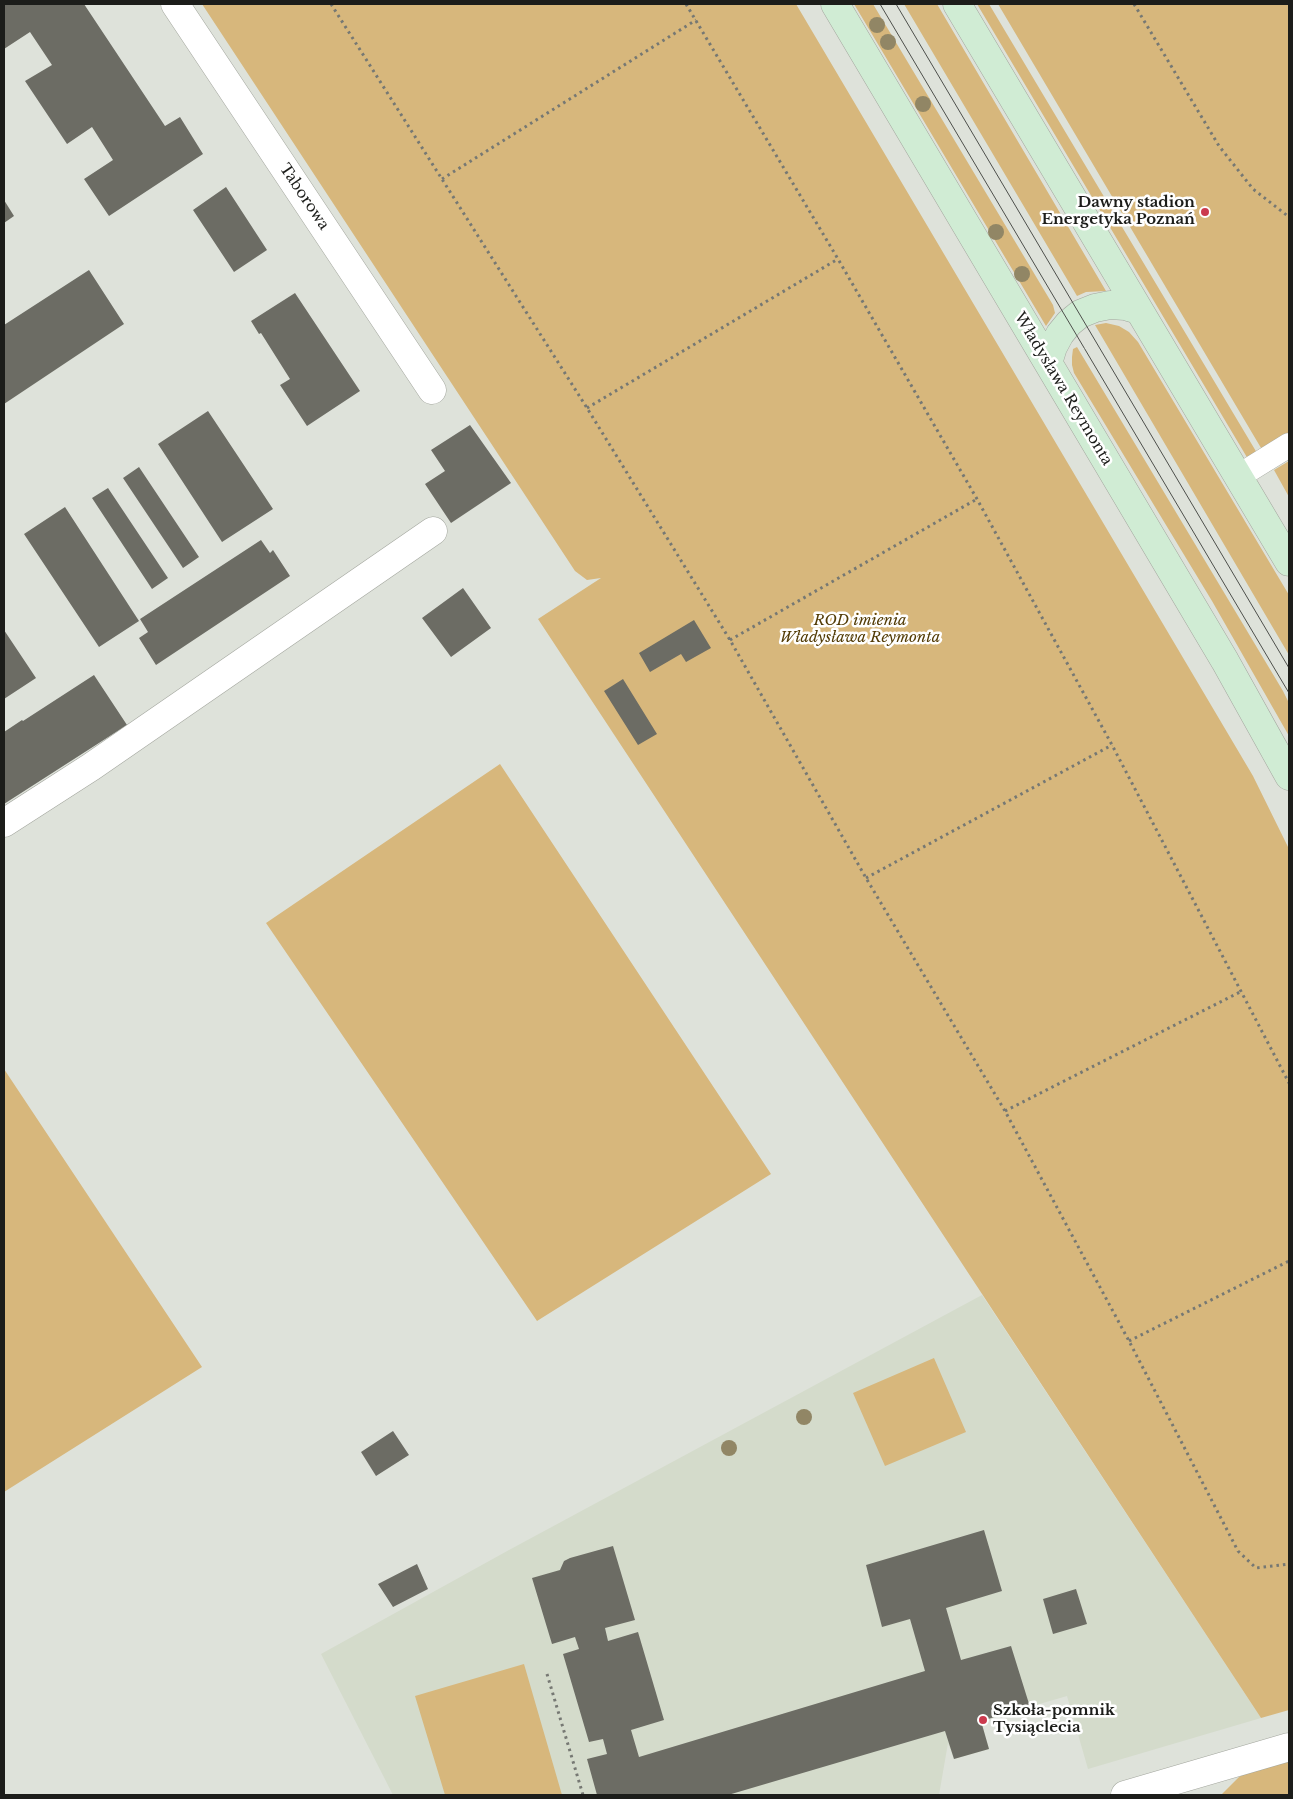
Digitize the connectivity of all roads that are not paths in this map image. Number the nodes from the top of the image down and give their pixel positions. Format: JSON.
{"nodes":[{"id":1,"x":175,"y":4,"type":"edge"},
{"id":2,"x":835,"y":4,"type":"edge"},
{"id":3,"x":957,"y":4,"type":"edge"},
{"id":4,"x":1139,"y":310,"type":"junction"},
{"id":5,"x":1048,"y":363,"type":"junction"},
{"id":6,"x":432,"y":390,"type":"dead end"},
{"id":7,"x":1289,"y":445,"type":"edge"},
{"id":8,"x":1239,"y":476,"type":"junction"},
{"id":9,"x":433,"y":531,"type":"dead end"},
{"id":10,"x":1289,"y":562,"type":"edge"},
{"id":11,"x":1289,"y":776,"type":"edge"},
{"id":12,"x":4,"y":823,"type":"edge"},
{"id":13,"x":1289,"y":1747,"type":"edge"},
{"id":14,"x":1125,"y":1795,"type":"edge"}],
"edges":[{"from":1,"to":6,"type":"street","name":"Taborowa"},
{"from":2,"to":5,"type":"main road","name":"Władysława Reymonta"},
{"from":3,"to":4,"type":"main road"},
{"from":4,"to":5,"type":"main road"},
{"from":4,"to":8,"type":"main road"},
{"from":5,"to":11,"type":"main road","name":"Władysława Reymonta"},
{"from":7,"to":8,"type":"street"},
{"from":8,"to":10,"type":"main road"},
{"from":9,"to":12,"type":"street"},
{"from":13,"to":14,"type":"street"}]}
